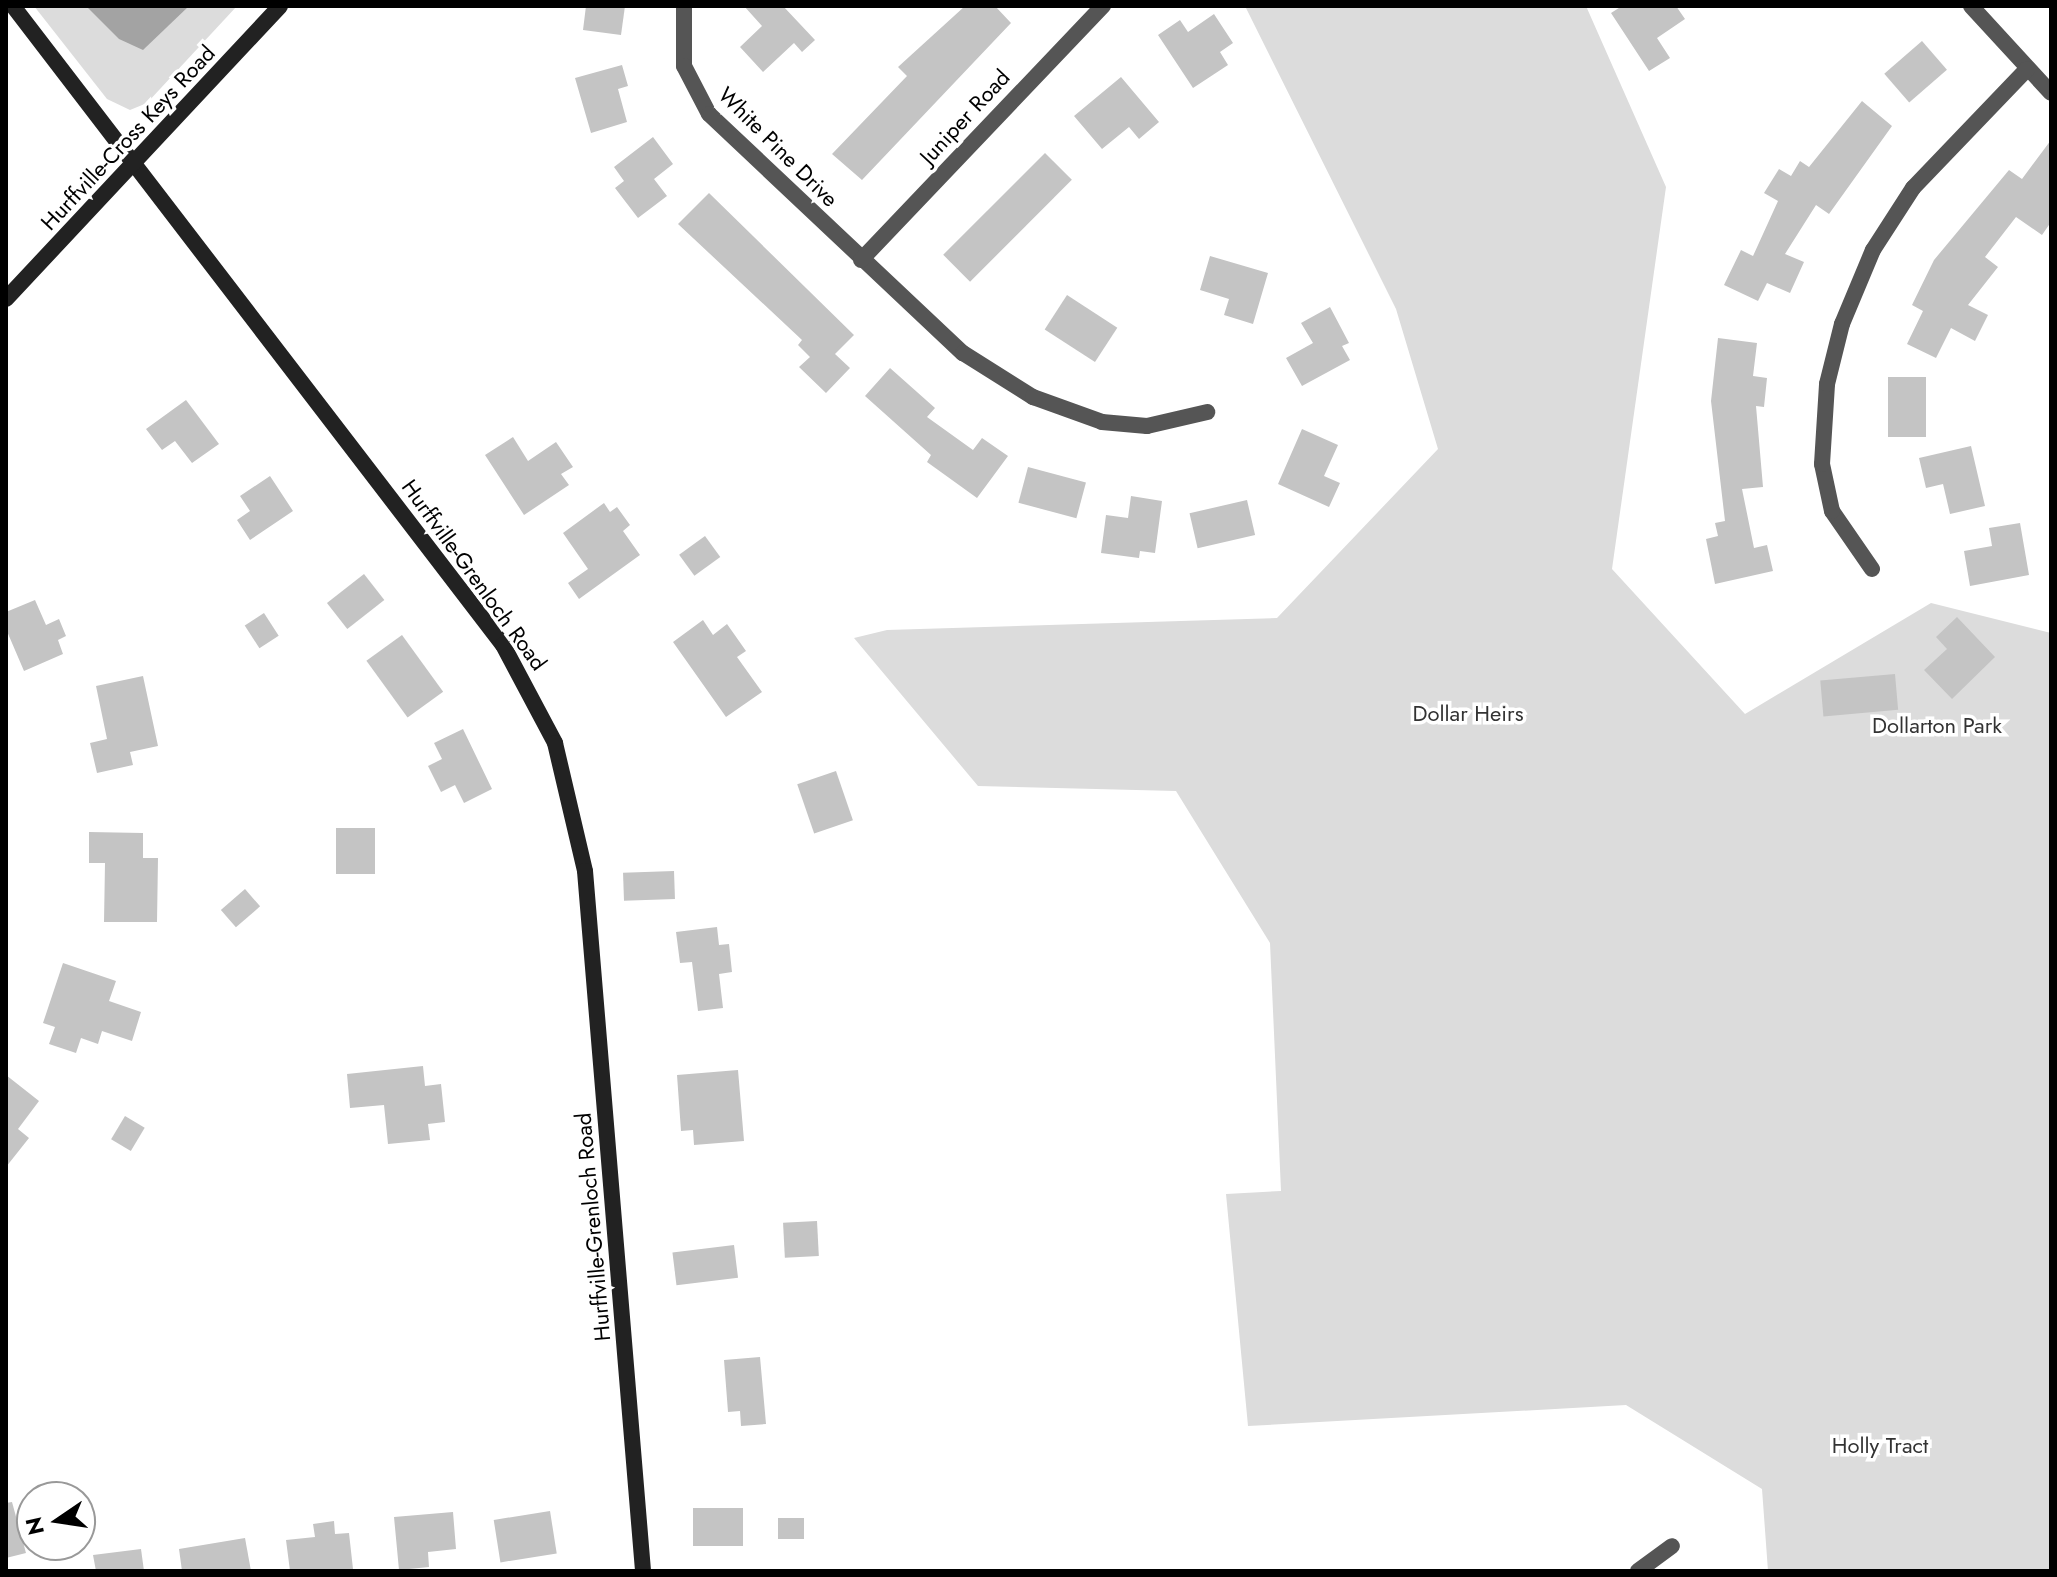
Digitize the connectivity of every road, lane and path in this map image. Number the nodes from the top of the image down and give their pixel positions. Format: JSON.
{"nodes":[{"id":1,"x":13,"y":6,"type":"edge"},
{"id":2,"x":280,"y":6,"type":"edge"},
{"id":3,"x":684,"y":6,"type":"edge"},
{"id":4,"x":1103,"y":6,"type":"edge"},
{"id":5,"x":1971,"y":6,"type":"edge"},
{"id":6,"x":2027,"y":69,"type":"junction"},
{"id":7,"x":2051,"y":93,"type":"edge"},
{"id":8,"x":138,"y":164,"type":"junction"},
{"id":9,"x":861,"y":260,"type":"junction"},
{"id":10,"x":6,"y":299,"type":"edge"},
{"id":11,"x":1207,"y":412,"type":"dead end"},
{"id":12,"x":1872,"y":569,"type":"dead end"},
{"id":13,"x":1672,"y":1546,"type":"dead end"},
{"id":14,"x":643,"y":1571,"type":"edge"},
{"id":15,"x":1638,"y":1571,"type":"edge"}],
"edges":[{"from":1,"to":8,"type":"main road","name":"Hurffville-Grenloch Road"},
{"from":2,"to":8,"type":"main road","name":"Hurffville-Cross Keys Road"},
{"from":3,"to":9,"type":"street","name":"White Pine Drive"},
{"from":4,"to":9,"type":"street","name":"Juniper Road"},
{"from":5,"to":6,"type":"street"},
{"from":6,"to":7,"type":"street"},
{"from":6,"to":12,"type":"street"},
{"from":8,"to":10,"type":"main road","name":"Hurffville-Cross Keys Road"},
{"from":8,"to":14,"type":"main road","name":"Hurffville-Grenloch Road"},
{"from":9,"to":11,"type":"street","name":"White Pine Drive"},
{"from":13,"to":15,"type":"street"}]}
